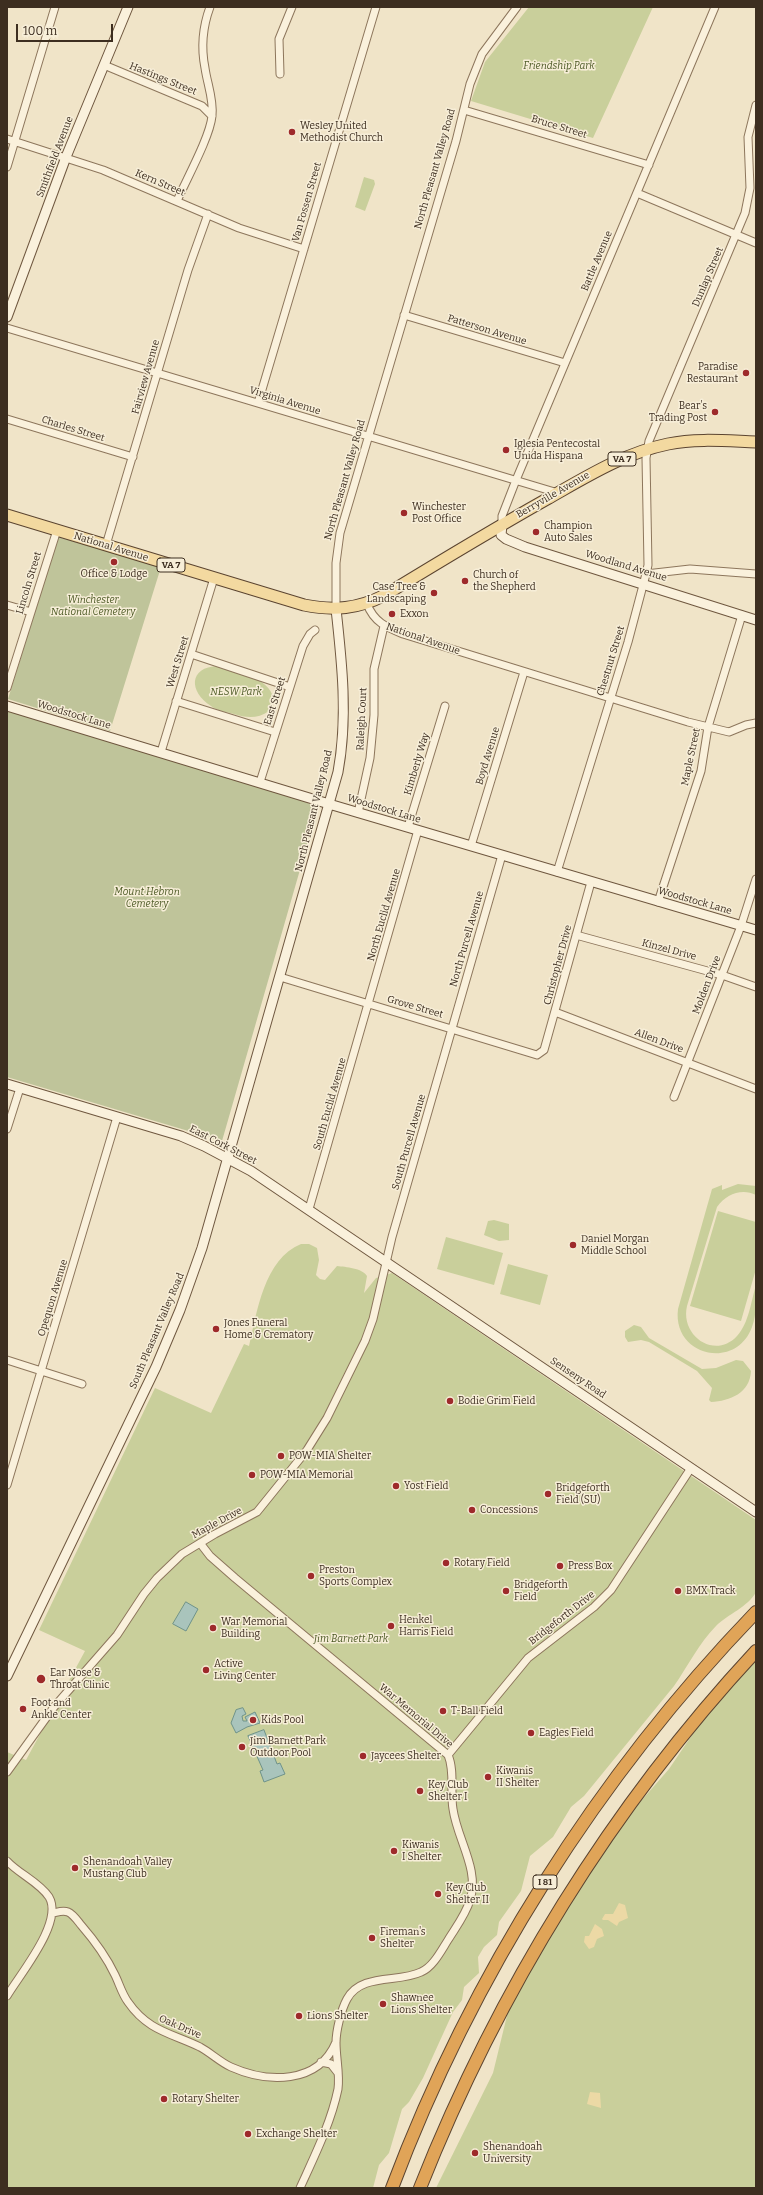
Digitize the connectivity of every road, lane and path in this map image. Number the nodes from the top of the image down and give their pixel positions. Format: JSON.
{"nodes":[{"id":1,"x":56,"y":7,"type":"edge"},
{"id":2,"x":128,"y":7,"type":"edge"},
{"id":3,"x":210,"y":7,"type":"edge"},
{"id":4,"x":292,"y":7,"type":"edge"},
{"id":5,"x":376,"y":7,"type":"edge"},
{"id":6,"x":517,"y":7,"type":"edge"},
{"id":7,"x":715,"y":7,"type":"edge"},
{"id":8,"x":104,"y":65,"type":"junction"},
{"id":9,"x":280,"y":74,"type":"dead end"},
{"id":10,"x":756,"y":105,"type":"edge"},
{"id":11,"x":464,"y":110,"type":"junction"},
{"id":12,"x":212,"y":116,"type":"junction"},
{"id":13,"x":7,"y":139,"type":"edge"},
{"id":14,"x":15,"y":141,"type":"junction"},
{"id":15,"x":66,"y":157,"type":"junction"},
{"id":16,"x":649,"y":165,"type":"junction"},
{"id":17,"x":7,"y":167,"type":"edge"},
{"id":18,"x":637,"y":192,"type":"junction"},
{"id":19,"x":177,"y":201,"type":"junction"},
{"id":20,"x":208,"y":214,"type":"junction"},
{"id":21,"x":737,"y":234,"type":"junction"},
{"id":22,"x":756,"y":243,"type":"edge"},
{"id":23,"x":304,"y":249,"type":"junction"},
{"id":24,"x":404,"y":315,"type":"junction"},
{"id":25,"x":7,"y":317,"type":"edge"},
{"id":26,"x":7,"y":328,"type":"edge"},
{"id":27,"x":565,"y":364,"type":"junction"},
{"id":28,"x":158,"y":373,"type":"junction"},
{"id":29,"x":258,"y":403,"type":"junction"},
{"id":30,"x":7,"y":419,"type":"edge"},
{"id":31,"x":368,"y":436,"type":"junction"},
{"id":32,"x":756,"y":442,"type":"edge"},
{"id":33,"x":647,"y":449,"type":"junction"},
{"id":34,"x":133,"y":457,"type":"junction"},
{"id":35,"x":516,"y":480,"type":"junction"},
{"id":36,"x":558,"y":493,"type":"junction"},
{"id":37,"x":7,"y":515,"type":"edge"},
{"id":38,"x":502,"y":525,"type":"junction"},
{"id":39,"x":57,"y":530,"type":"junction"},
{"id":40,"x":106,"y":545,"type":"junction"},
{"id":41,"x":756,"y":574,"type":"edge"},
{"id":42,"x":214,"y":578,"type":"junction"},
{"id":43,"x":645,"y":578,"type":"junction"},
{"id":44,"x":367,"y":604,"type":"junction"},
{"id":45,"x":7,"y":605,"type":"edge"},
{"id":46,"x":336,"y":609,"type":"junction"},
{"id":47,"x":31,"y":612,"type":"junction"},
{"id":48,"x":742,"y":616,"type":"junction"},
{"id":49,"x":756,"y":620,"type":"edge"},
{"id":50,"x":384,"y":626,"type":"junction"},
{"id":51,"x":315,"y":630,"type":"dead end"},
{"id":52,"x":191,"y":654,"type":"junction"},
{"id":53,"x":524,"y":672,"type":"junction"},
{"id":54,"x":290,"y":687,"type":"junction"},
{"id":55,"x":7,"y":688,"type":"edge"},
{"id":56,"x":610,"y":698,"type":"junction"},
{"id":57,"x":176,"y":701,"type":"junction"},
{"id":58,"x":7,"y":706,"type":"edge"},
{"id":59,"x":445,"y":706,"type":"dead end"},
{"id":60,"x":756,"y":723,"type":"edge"},
{"id":61,"x":708,"y":728,"type":"junction"},
{"id":62,"x":275,"y":732,"type":"junction"},
{"id":63,"x":161,"y":752,"type":"junction"},
{"id":64,"x":260,"y":782,"type":"junction"},
{"id":65,"x":329,"y":804,"type":"junction"},
{"id":66,"x":358,"y":812,"type":"junction"},
{"id":67,"x":408,"y":827,"type":"junction"},
{"id":68,"x":418,"y":830,"type":"junction"},
{"id":69,"x":471,"y":846,"type":"junction"},
{"id":70,"x":502,"y":855,"type":"junction"},
{"id":71,"x":557,"y":872,"type":"junction"},
{"id":72,"x":756,"y":879,"type":"edge"},
{"id":73,"x":591,"y":882,"type":"junction"},
{"id":74,"x":658,"y":902,"type":"junction"},
{"id":75,"x":741,"y":926,"type":"junction"},
{"id":76,"x":756,"y":930,"type":"edge"},
{"id":77,"x":576,"y":935,"type":"junction"},
{"id":78,"x":722,"y":975,"type":"junction"},
{"id":79,"x":280,"y":977,"type":"junction"},
{"id":80,"x":756,"y":987,"type":"edge"},
{"id":81,"x":369,"y":1004,"type":"junction"},
{"id":82,"x":555,"y":1012,"type":"junction"},
{"id":83,"x":452,"y":1029,"type":"junction"},
{"id":84,"x":543,"y":1052,"type":"joint"},
{"id":85,"x":688,"y":1063,"type":"junction"},
{"id":86,"x":7,"y":1084,"type":"edge"},
{"id":87,"x":20,"y":1088,"type":"junction"},
{"id":88,"x":756,"y":1089,"type":"edge"},
{"id":89,"x":674,"y":1097,"type":"dead end"},
{"id":90,"x":117,"y":1117,"type":"junction"},
{"id":91,"x":7,"y":1129,"type":"edge"},
{"id":92,"x":228,"y":1159,"type":"junction"},
{"id":93,"x":309,"y":1209,"type":"junction"},
{"id":94,"x":387,"y":1262,"type":"junction"},
{"id":95,"x":7,"y":1360,"type":"edge"},
{"id":96,"x":42,"y":1371,"type":"junction"},
{"id":97,"x":82,"y":1384,"type":"dead end"},
{"id":98,"x":691,"y":1468,"type":"junction"},
{"id":99,"x":7,"y":1485,"type":"edge"},
{"id":100,"x":755,"y":1509,"type":"edge"},
{"id":101,"x":200,"y":1543,"type":"junction"},
{"id":102,"x":756,"y":1612,"type":"edge"},
{"id":103,"x":756,"y":1651,"type":"edge"},
{"id":104,"x":7,"y":1676,"type":"edge"},
{"id":105,"x":448,"y":1755,"type":"junction"},
{"id":106,"x":7,"y":1772,"type":"edge"},
{"id":107,"x":7,"y":1861,"type":"edge"},
{"id":108,"x":53,"y":1913,"type":"junction"},
{"id":109,"x":7,"y":1996,"type":"edge"},
{"id":110,"x":336,"y":2042,"type":"junction"},
{"id":111,"x":321,"y":2062,"type":"junction"},
{"id":112,"x":338,"y":2073,"type":"junction"},
{"id":113,"x":434,"y":2152,"type":"junction"},
{"id":114,"x":300,"y":2188,"type":"edge"},
{"id":115,"x":392,"y":2188,"type":"edge"},
{"id":116,"x":420,"y":2188,"type":"edge"},
{"id":117,"x":423,"y":2188,"type":"edge"}],
"edges":[{"from":1,"to":14,"type":"street"},
{"from":2,"to":8,"type":"main road","name":"Smithfield Avenue"},
{"from":3,"to":12,"type":"street"},
{"from":4,"to":9,"type":"street"},
{"from":5,"to":23,"type":"street","name":"Van Fossen Street"},
{"from":6,"to":11,"type":"street","name":"North Pleasant Valley Road"},
{"from":7,"to":16,"type":"street","name":"Battle Avenue"},
{"from":8,"to":12,"type":"street","name":"Hastings Street"},
{"from":8,"to":15,"type":"main road","name":"Smithfield Avenue"},
{"from":10,"to":21,"type":"street","name":"Dunlap Street"},
{"from":11,"to":16,"type":"street","name":"Bruce Street"},
{"from":11,"to":24,"type":"street","name":"North Pleasant Valley Road"},
{"from":12,"to":19,"type":"street"},
{"from":13,"to":14,"type":"street","name":"Kern Street"},
{"from":14,"to":15,"type":"street","name":"Kern Street"},
{"from":14,"to":17,"type":"street"},
{"from":15,"to":19,"type":"street","name":"Kern Street"},
{"from":15,"to":25,"type":"main road","name":"Smithfield Avenue"},
{"from":16,"to":18,"type":"street","name":"Battle Avenue"},
{"from":18,"to":21,"type":"street"},
{"from":18,"to":27,"type":"street","name":"Battle Avenue"},
{"from":19,"to":20,"type":"street","name":"Kern Street"},
{"from":20,"to":23,"type":"street","name":"Kern Street"},
{"from":20,"to":28,"type":"street","name":"Fairview Avenue"},
{"from":21,"to":22,"type":"street"},
{"from":21,"to":33,"type":"street","name":"Dunlap Street"},
{"from":23,"to":29,"type":"street","name":"Van Fossen Street"},
{"from":24,"to":27,"type":"street","name":"Patterson Avenue"},
{"from":24,"to":31,"type":"street","name":"North Pleasant Valley Road"},
{"from":26,"to":28,"type":"street","name":"Virginia Avenue"},
{"from":27,"to":35,"type":"street","name":"Battle Avenue"},
{"from":28,"to":29,"type":"street","name":"Virginia Avenue"},
{"from":28,"to":34,"type":"street","name":"Fairview Avenue"},
{"from":29,"to":31,"type":"street","name":"Virginia Avenue"},
{"from":30,"to":34,"type":"street","name":"Charles Street"},
{"from":31,"to":35,"type":"street","name":"Virginia Avenue"},
{"from":31,"to":46,"type":"street","name":"North Pleasant Valley Road"},
{"from":32,"to":33,"type":"main road","name":"Berryville Avenue","number":"VA 7"},
{"from":33,"to":36,"type":"main road","name":"Berryville Avenue","number":"VA 7"},
{"from":33,"to":43,"type":"street","name":"Chestnut Street"},
{"from":34,"to":40,"type":"street","name":"Fairview Avenue"},
{"from":35,"to":36,"type":"street","name":"Virginia Avenue"},
{"from":35,"to":38,"type":"street","name":"Battle Avenue"},
{"from":36,"to":38,"type":"main road","name":"Berryville Avenue","number":"VA 7"},
{"from":37,"to":39,"type":"main road","name":"National Avenue","number":"VA 7"},
{"from":38,"to":43,"type":"main road","name":"Woodland Avenue"},
{"from":38,"to":44,"type":"main road","name":"Berryville Avenue","number":"VA 7"},
{"from":39,"to":40,"type":"main road","name":"National Avenue","number":"VA 7"},
{"from":39,"to":47,"type":"street","name":"Lincoln Street"},
{"from":40,"to":42,"type":"main road","name":"National Avenue","number":"VA 7"},
{"from":41,"to":43,"type":"street"},
{"from":42,"to":46,"type":"main road","name":"National Avenue","number":"VA 7"},
{"from":42,"to":52,"type":"street","name":"West Street"},
{"from":43,"to":48,"type":"main road","name":"Woodland Avenue"},
{"from":43,"to":56,"type":"street","name":"Chestnut Street"},
{"from":44,"to":46,"type":"main road","name":"National Avenue","number":"VA 7"},
{"from":44,"to":50,"type":"street","name":"National Avenue"},
{"from":45,"to":47,"type":"street"},
{"from":46,"to":65,"type":"main road","name":"North Pleasant Valley Road"},
{"from":47,"to":55,"type":"street","name":"Lincoln Street"},
{"from":48,"to":49,"type":"main road","name":"Woodland Avenue"},
{"from":48,"to":61,"type":"street","name":"Maple Street"},
{"from":50,"to":53,"type":"street","name":"National Avenue"},
{"from":50,"to":66,"type":"street","name":"Raleigh Court"},
{"from":51,"to":54,"type":"street","name":"East Street"},
{"from":52,"to":54,"type":"street"},
{"from":52,"to":57,"type":"street","name":"West Street"},
{"from":53,"to":56,"type":"street","name":"National Avenue"},
{"from":53,"to":69,"type":"street","name":"Boyd Avenue"},
{"from":54,"to":62,"type":"street","name":"East Street"},
{"from":56,"to":61,"type":"street","name":"National Avenue"},
{"from":56,"to":71,"type":"street","name":"Chestnut Street"},
{"from":57,"to":62,"type":"street"},
{"from":57,"to":63,"type":"street","name":"West Street"},
{"from":58,"to":63,"type":"main road","name":"Woodstock Lane"},
{"from":59,"to":67,"type":"street","name":"Kimberly Way"},
{"from":60,"to":61,"type":"street","name":"National Avenue"},
{"from":61,"to":74,"type":"street","name":"Maple Street"},
{"from":62,"to":64,"type":"street","name":"East Street"},
{"from":63,"to":64,"type":"main road","name":"Woodstock Lane"},
{"from":64,"to":65,"type":"main road","name":"Woodstock Lane"},
{"from":65,"to":66,"type":"main road","name":"Woodstock Lane"},
{"from":65,"to":79,"type":"main road","name":"North Pleasant Valley Road"},
{"from":66,"to":67,"type":"main road","name":"Woodstock Lane"},
{"from":67,"to":68,"type":"main road","name":"Woodstock Lane"},
{"from":68,"to":69,"type":"main road","name":"Woodstock Lane"},
{"from":68,"to":81,"type":"street","name":"North Euclid Avenue"},
{"from":69,"to":70,"type":"main road","name":"Woodstock Lane"},
{"from":70,"to":71,"type":"main road","name":"Woodstock Lane"},
{"from":70,"to":83,"type":"street","name":"North Purcell Avenue"},
{"from":71,"to":73,"type":"main road","name":"Woodstock Lane"},
{"from":72,"to":75,"type":"street","name":"Molden Drive"},
{"from":73,"to":74,"type":"main road","name":"Woodstock Lane"},
{"from":73,"to":77,"type":"street","name":"Christopher Drive"},
{"from":74,"to":75,"type":"main road","name":"Woodstock Lane"},
{"from":75,"to":76,"type":"main road","name":"Woodstock Lane"},
{"from":75,"to":78,"type":"street","name":"Molden Drive"},
{"from":77,"to":78,"type":"street","name":"Kinzel Drive"},
{"from":77,"to":82,"type":"street","name":"Christopher Drive"},
{"from":78,"to":80,"type":"street","name":"Kinzel Drive"},
{"from":78,"to":85,"type":"street","name":"Molden Drive"},
{"from":79,"to":81,"type":"street","name":"Grove Street"},
{"from":79,"to":92,"type":"main road","name":"South Pleasant Valley Road"},
{"from":81,"to":83,"type":"street","name":"Grove Street"},
{"from":81,"to":93,"type":"street","name":"South Euclid Avenue"},
{"from":82,"to":84,"type":"street","name":"Christopher Drive"},
{"from":82,"to":85,"type":"street","name":"Allen Drive"},
{"from":83,"to":84,"type":"street","name":"Grove Street"},
{"from":83,"to":94,"type":"street","name":"South Purcell Avenue"},
{"from":85,"to":88,"type":"street","name":"Allen Drive"},
{"from":85,"to":89,"type":"street","name":"Molden Drive"},
{"from":86,"to":87,"type":"main road","name":"East Cork Street"},
{"from":87,"to":90,"type":"main road","name":"East Cork Street"},
{"from":87,"to":91,"type":"street"},
{"from":90,"to":92,"type":"main road","name":"East Cork Street"},
{"from":90,"to":96,"type":"street","name":"Opequon Avenue"},
{"from":92,"to":93,"type":"main road","name":"East Cork Street"},
{"from":92,"to":104,"type":"main road","name":"South Pleasant Valley Road"},
{"from":93,"to":94,"type":"main road","name":"East Cork Street"},
{"from":94,"to":98,"type":"main road","name":"Senseny Road"},
{"from":94,"to":101,"type":"street","name":"Maple Drive"},
{"from":95,"to":96,"type":"street"},
{"from":96,"to":97,"type":"street"},
{"from":96,"to":99,"type":"street","name":"Opequon Avenue"},
{"from":98,"to":100,"type":"main road","name":"Senseny Road"},
{"from":98,"to":105,"type":"street","name":"Bridgeforth Drive"},
{"from":101,"to":105,"type":"street","name":"War Memorial Drive"},
{"from":101,"to":106,"type":"street","name":"Maple Drive"},
{"from":102,"to":115,"type":"highway","number":"I 81"},
{"from":103,"to":113,"type":"highway","number":"I 81"},
{"from":105,"to":110,"type":"street","name":"War Memorial Drive"},
{"from":107,"to":108,"type":"street"},
{"from":108,"to":109,"type":"street"},
{"from":108,"to":111,"type":"street","name":"Oak Drive"},
{"from":110,"to":111,"type":"street","name":"Oak Drive"},
{"from":110,"to":112,"type":"street","name":"War Memorial Drive"},
{"from":111,"to":112,"type":"street"},
{"from":112,"to":114,"type":"street","name":"War Memorial Drive"},
{"from":113,"to":116,"type":"highway","number":"I 81"},
{"from":113,"to":117,"type":"highway"}]}
